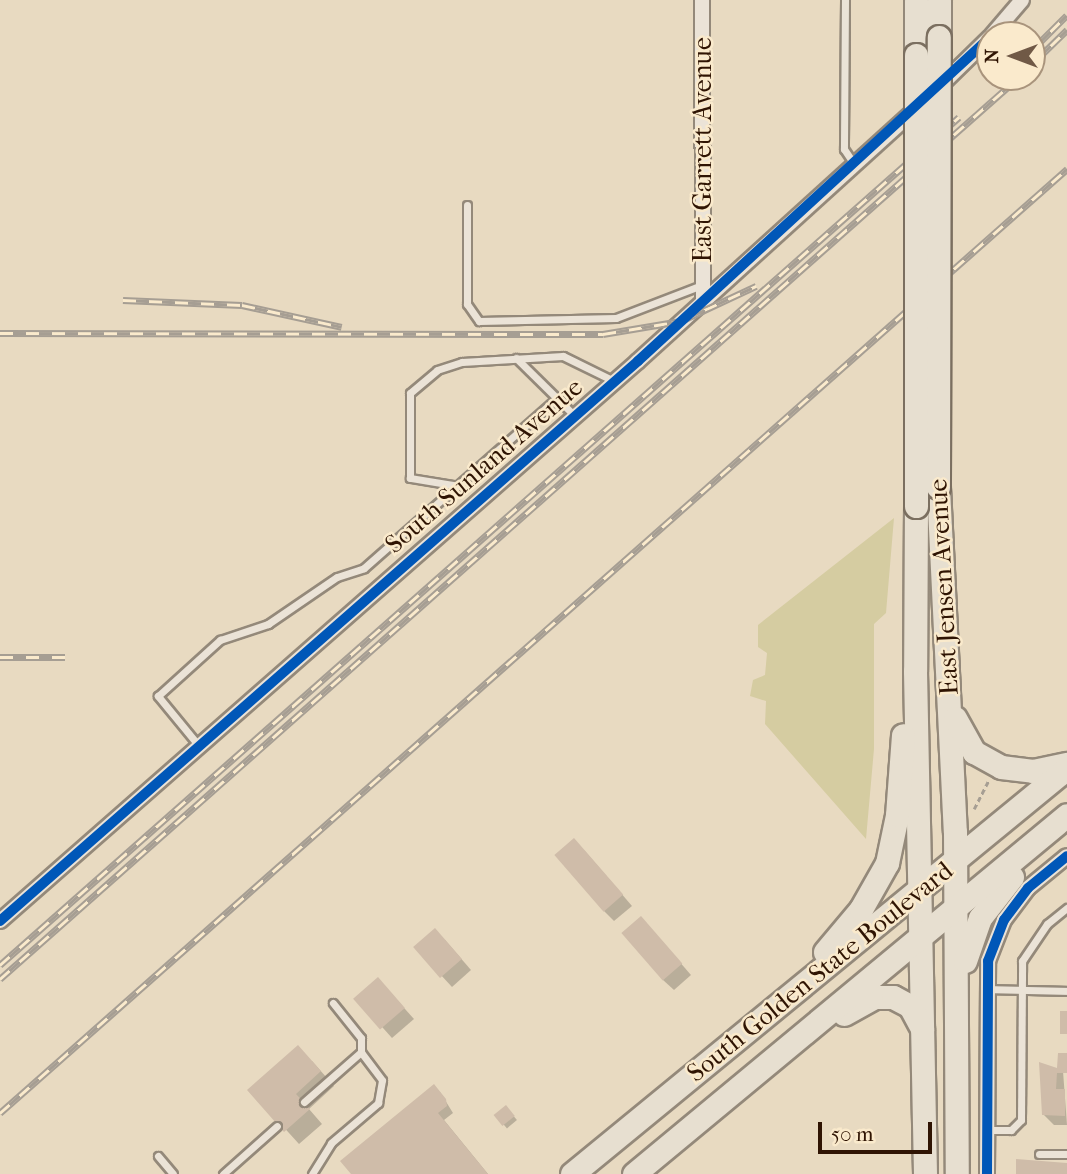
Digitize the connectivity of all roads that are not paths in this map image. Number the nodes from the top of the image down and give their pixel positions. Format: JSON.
{"nodes":[{"id":1,"x":702,"y":0,"type":"edge"},
{"id":2,"x":845,"y":0,"type":"edge"},
{"id":3,"x":916,"y":0,"type":"edge"},
{"id":4,"x":939,"y":0,"type":"edge"},
{"id":5,"x":1022,"y":0,"type":"edge"},
{"id":6,"x":1004,"y":21,"type":"edge"},
{"id":7,"x":976,"y":50,"type":"edge"},
{"id":8,"x":855,"y":165,"type":"junction"},
{"id":9,"x":467,"y":205,"type":"dead end"},
{"id":10,"x":703,"y":292,"type":"junction"},
{"id":11,"x":516,"y":358,"type":"junction"},
{"id":12,"x":614,"y":381,"type":"junction"},
{"id":13,"x":557,"y":398,"type":"junction"},
{"id":14,"x":575,"y":416,"type":"junction"},
{"id":15,"x":459,"y":486,"type":"junction"},
{"id":16,"x":914,"y":582,"type":"junction"},
{"id":17,"x":949,"y":706,"type":"junction"},
{"id":18,"x":199,"y":746,"type":"junction"},
{"id":19,"x":1067,"y":766,"type":"edge"},
{"id":20,"x":1067,"y":818,"type":"edge"},
{"id":21,"x":1067,"y":856,"type":"edge"},
{"id":22,"x":956,"y":862,"type":"junction"},
{"id":23,"x":922,"y":888,"type":"junction"},
{"id":24,"x":957,"y":908,"type":"junction"},
{"id":25,"x":1067,"y":908,"type":"edge"},
{"id":26,"x":0,"y":921,"type":"edge"},
{"id":27,"x":922,"y":936,"type":"junction"},
{"id":28,"x":986,"y":989,"type":"junction"},
{"id":29,"x":1022,"y":990,"type":"junction"},
{"id":30,"x":1067,"y":991,"type":"edge"},
{"id":31,"x":333,"y":1003,"type":"dead end"},
{"id":32,"x":764,"y":1016,"type":"junction"},
{"id":33,"x":923,"y":1030,"type":"junction"},
{"id":34,"x":957,"y":1031,"type":"junction"},
{"id":35,"x":784,"y":1050,"type":"junction"},
{"id":36,"x":361,"y":1052,"type":"junction"},
{"id":37,"x":304,"y":1102,"type":"dead end"},
{"id":38,"x":923,"y":1110,"type":"junction"},
{"id":39,"x":277,"y":1126,"type":"dead end"},
{"id":40,"x":987,"y":1130,"type":"junction"},
{"id":41,"x":1039,"y":1154,"type":"dead end"},
{"id":42,"x":1067,"y":1154,"type":"edge"},
{"id":43,"x":158,"y":1156,"type":"dead end"},
{"id":44,"x":173,"y":1174,"type":"edge"},
{"id":45,"x":223,"y":1174,"type":"edge"},
{"id":46,"x":312,"y":1174,"type":"edge"},
{"id":47,"x":572,"y":1174,"type":"edge"},
{"id":48,"x":634,"y":1174,"type":"edge"},
{"id":49,"x":925,"y":1174,"type":"edge"},
{"id":50,"x":941,"y":1174,"type":"edge"},
{"id":51,"x":957,"y":1174,"type":"edge"},
{"id":52,"x":987,"y":1174,"type":"edge"}],
"edges":[{"from":1,"to":10,"type":"street","name":"East Garrett Avenue"},
{"from":2,"to":8,"type":"lane"},
{"from":3,"to":16,"type":"main road","name":"East Jensen Avenue","bridge":true},
{"from":4,"to":17,"type":"main road","name":"East Jensen Avenue","bridge":true},
{"from":5,"to":6,"type":"street","name":"South Sunland Avenue"},
{"from":7,"to":8,"type":"street","name":"South Sunland Avenue"},
{"from":8,"to":10,"type":"street","name":"South Sunland Avenue"},
{"from":9,"to":10,"type":"lane"},
{"from":10,"to":12,"type":"street","name":"South Sunland Avenue"},
{"from":11,"to":12,"type":"lane"},
{"from":11,"to":13,"type":"lane"},
{"from":11,"to":15,"type":"lane"},
{"from":12,"to":14,"type":"street","name":"South Sunland Avenue"},
{"from":13,"to":14,"type":"lane"},
{"from":13,"to":15,"type":"lane"},
{"from":14,"to":18,"type":"street","name":"South Sunland Avenue"},
{"from":15,"to":18,"type":"lane"},
{"from":16,"to":23,"type":"main road","name":"East Jensen Avenue"},
{"from":16,"to":32,"type":"main road"},
{"from":17,"to":19,"type":"main road"},
{"from":17,"to":22,"type":"main road","name":"East Jensen Avenue"},
{"from":18,"to":26,"type":"street","name":"South Sunland Avenue"},
{"from":19,"to":22,"type":"main road","name":"South Golden State Boulevard"},
{"from":20,"to":24,"type":"main road","name":"South Golden State Boulevard"},
{"from":20,"to":34,"type":"main road"},
{"from":21,"to":28,"type":"street"},
{"from":22,"to":23,"type":"main road","name":"South Golden State Boulevard"},
{"from":22,"to":24,"type":"main road","name":"East Jensen Avenue"},
{"from":23,"to":27,"type":"main road","name":"East Jensen Avenue"},
{"from":23,"to":32,"type":"main road","name":"South Golden State Boulevard"},
{"from":24,"to":27,"type":"main road","name":"South Golden State Boulevard"},
{"from":24,"to":34,"type":"main road","name":"East Jensen Avenue"},
{"from":25,"to":29,"type":"lane"},
{"from":27,"to":33,"type":"main road","name":"East Jensen Avenue"},
{"from":27,"to":35,"type":"main road","name":"South Golden State Boulevard"},
{"from":28,"to":29,"type":"lane"},
{"from":28,"to":40,"type":"street"},
{"from":29,"to":30,"type":"lane"},
{"from":29,"to":40,"type":"lane"},
{"from":31,"to":36,"type":"lane"},
{"from":32,"to":47,"type":"main road","name":"South Golden State Boulevard"},
{"from":33,"to":35,"type":"main road"},
{"from":33,"to":38,"type":"main road","name":"East Jensen Avenue"},
{"from":34,"to":51,"type":"main road","name":"East Jensen Avenue"},
{"from":35,"to":48,"type":"main road","name":"South Golden State Boulevard"},
{"from":36,"to":37,"type":"lane"},
{"from":36,"to":46,"type":"lane"},
{"from":38,"to":49,"type":"main road","name":"East Jensen Avenue"},
{"from":38,"to":50,"type":"main road"},
{"from":39,"to":45,"type":"lane"},
{"from":40,"to":52,"type":"street"},
{"from":41,"to":42,"type":"lane"},
{"from":43,"to":44,"type":"lane"}]}
